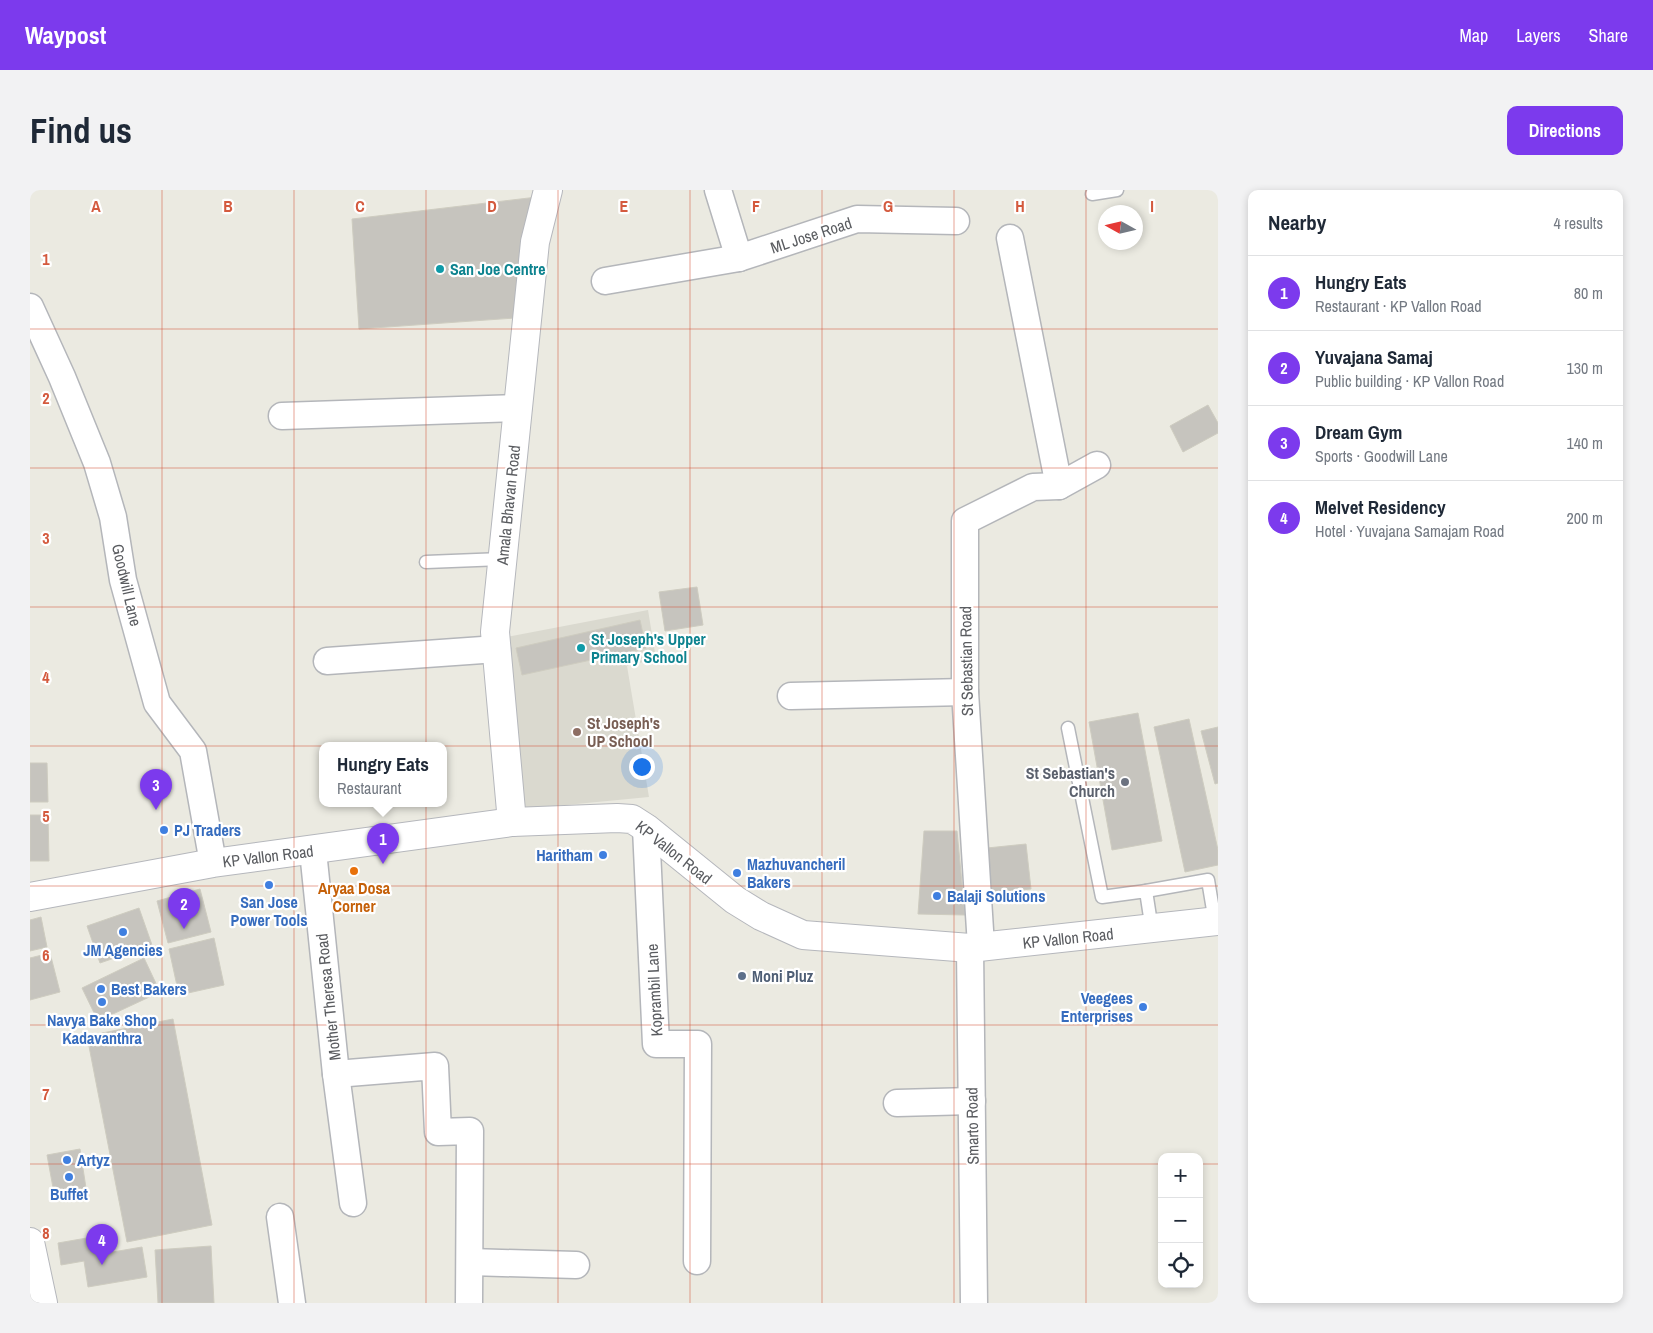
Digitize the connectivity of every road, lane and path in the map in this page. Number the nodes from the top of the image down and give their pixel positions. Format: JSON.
{"nodes":[{"id":1,"x":548,"y":190,"type":"edge"},
{"id":2,"x":718,"y":190,"type":"edge"},
{"id":3,"x":1117,"y":190,"type":"edge"},
{"id":4,"x":1092,"y":194,"type":"dead end"},
{"id":5,"x":956,"y":221,"type":"dead end"},
{"id":6,"x":1010,"y":238,"type":"dead end"},
{"id":7,"x":739,"y":258,"type":"junction"},
{"id":8,"x":605,"y":281,"type":"dead end"},
{"id":9,"x":30,"y":307,"type":"edge"},
{"id":10,"x":518,"y":408,"type":"junction"},
{"id":11,"x":282,"y":416,"type":"dead end"},
{"id":12,"x":1097,"y":465,"type":"dead end"},
{"id":13,"x":1059,"y":486,"type":"junction"},
{"id":14,"x":502,"y":559,"type":"junction"},
{"id":15,"x":426,"y":562,"type":"dead end"},
{"id":16,"x":497,"y":649,"type":"junction"},
{"id":17,"x":327,"y":661,"type":"dead end"},
{"id":18,"x":965,"y":692,"type":"junction"},
{"id":19,"x":791,"y":696,"type":"dead end"},
{"id":20,"x":1068,"y":728,"type":"dead end"},
{"id":21,"x":512,"y":822,"type":"junction"},
{"id":22,"x":646,"y":828,"type":"junction"},
{"id":23,"x":313,"y":851,"type":"junction"},
{"id":24,"x":213,"y":863,"type":"junction"},
{"id":25,"x":1146,"y":891,"type":"junction"},
{"id":26,"x":30,"y":897,"type":"edge"},
{"id":27,"x":1216,"y":922,"type":"edge"},
{"id":28,"x":1152,"y":930,"type":"junction"},
{"id":29,"x":976,"y":947,"type":"junction"},
{"id":30,"x":336,"y":1074,"type":"junction"},
{"id":31,"x":972,"y":1101,"type":"junction"},
{"id":32,"x":897,"y":1103,"type":"dead end"},
{"id":33,"x":354,"y":1203,"type":"dead end"},
{"id":34,"x":280,"y":1217,"type":"dead end"},
{"id":35,"x":30,"y":1242,"type":"edge"},
{"id":36,"x":697,"y":1261,"type":"dead end"},
{"id":37,"x":470,"y":1262,"type":"junction"},
{"id":38,"x":576,"y":1265,"type":"dead end"},
{"id":39,"x":43,"y":1303,"type":"edge"},
{"id":40,"x":292,"y":1303,"type":"edge"},
{"id":41,"x":469,"y":1303,"type":"edge"},
{"id":42,"x":974,"y":1303,"type":"edge"}],
"edges":[{"from":1,"to":10,"type":"street","name":"Amala Bhavan Road"},
{"from":2,"to":7,"type":"street"},
{"from":3,"to":4,"type":"lane"},
{"from":5,"to":7,"type":"street","name":"ML Jose Road"},
{"from":6,"to":13,"type":"street"},
{"from":7,"to":8,"type":"street","name":"ML Jose Road"},
{"from":9,"to":24,"type":"street","name":"Goodwill Lane"},
{"from":10,"to":11,"type":"street"},
{"from":10,"to":14,"type":"street","name":"Amala Bhavan Road"},
{"from":12,"to":13,"type":"street","name":"St Sebastian Road"},
{"from":13,"to":18,"type":"street","name":"St Sebastian Road"},
{"from":14,"to":15,"type":"lane"},
{"from":14,"to":16,"type":"street","name":"Amala Bhavan Road"},
{"from":16,"to":17,"type":"street"},
{"from":16,"to":21,"type":"street","name":"Amala Bhavan Road"},
{"from":18,"to":19,"type":"street"},
{"from":18,"to":29,"type":"street","name":"St Sebastian Road"},
{"from":20,"to":25,"type":"lane"},
{"from":21,"to":22,"type":"street","name":"KP Vallon Road"},
{"from":21,"to":23,"type":"street","name":"KP Vallon Road"},
{"from":22,"to":29,"type":"street","name":"KP Vallon Road"},
{"from":22,"to":36,"type":"street","name":"Koprambil Lane"},
{"from":23,"to":24,"type":"street","name":"KP Vallon Road"},
{"from":23,"to":30,"type":"street","name":"Mother Theresa Road"},
{"from":24,"to":26,"type":"street","name":"KP Vallon Road"},
{"from":25,"to":27,"type":"lane"},
{"from":25,"to":28,"type":"lane"},
{"from":27,"to":28,"type":"street","name":"KP Vallon Road"},
{"from":28,"to":29,"type":"street","name":"KP Vallon Road"},
{"from":29,"to":31,"type":"street","name":"Smarto Road"},
{"from":30,"to":33,"type":"street"},
{"from":30,"to":37,"type":"street","name":"Mother Theresa Road"},
{"from":31,"to":32,"type":"street"},
{"from":31,"to":42,"type":"street","name":"Smarto Road"},
{"from":34,"to":40,"type":"street"},
{"from":35,"to":39,"type":"street"},
{"from":37,"to":38,"type":"street"},
{"from":37,"to":41,"type":"street","name":"Mother Theresa Road"}]}
